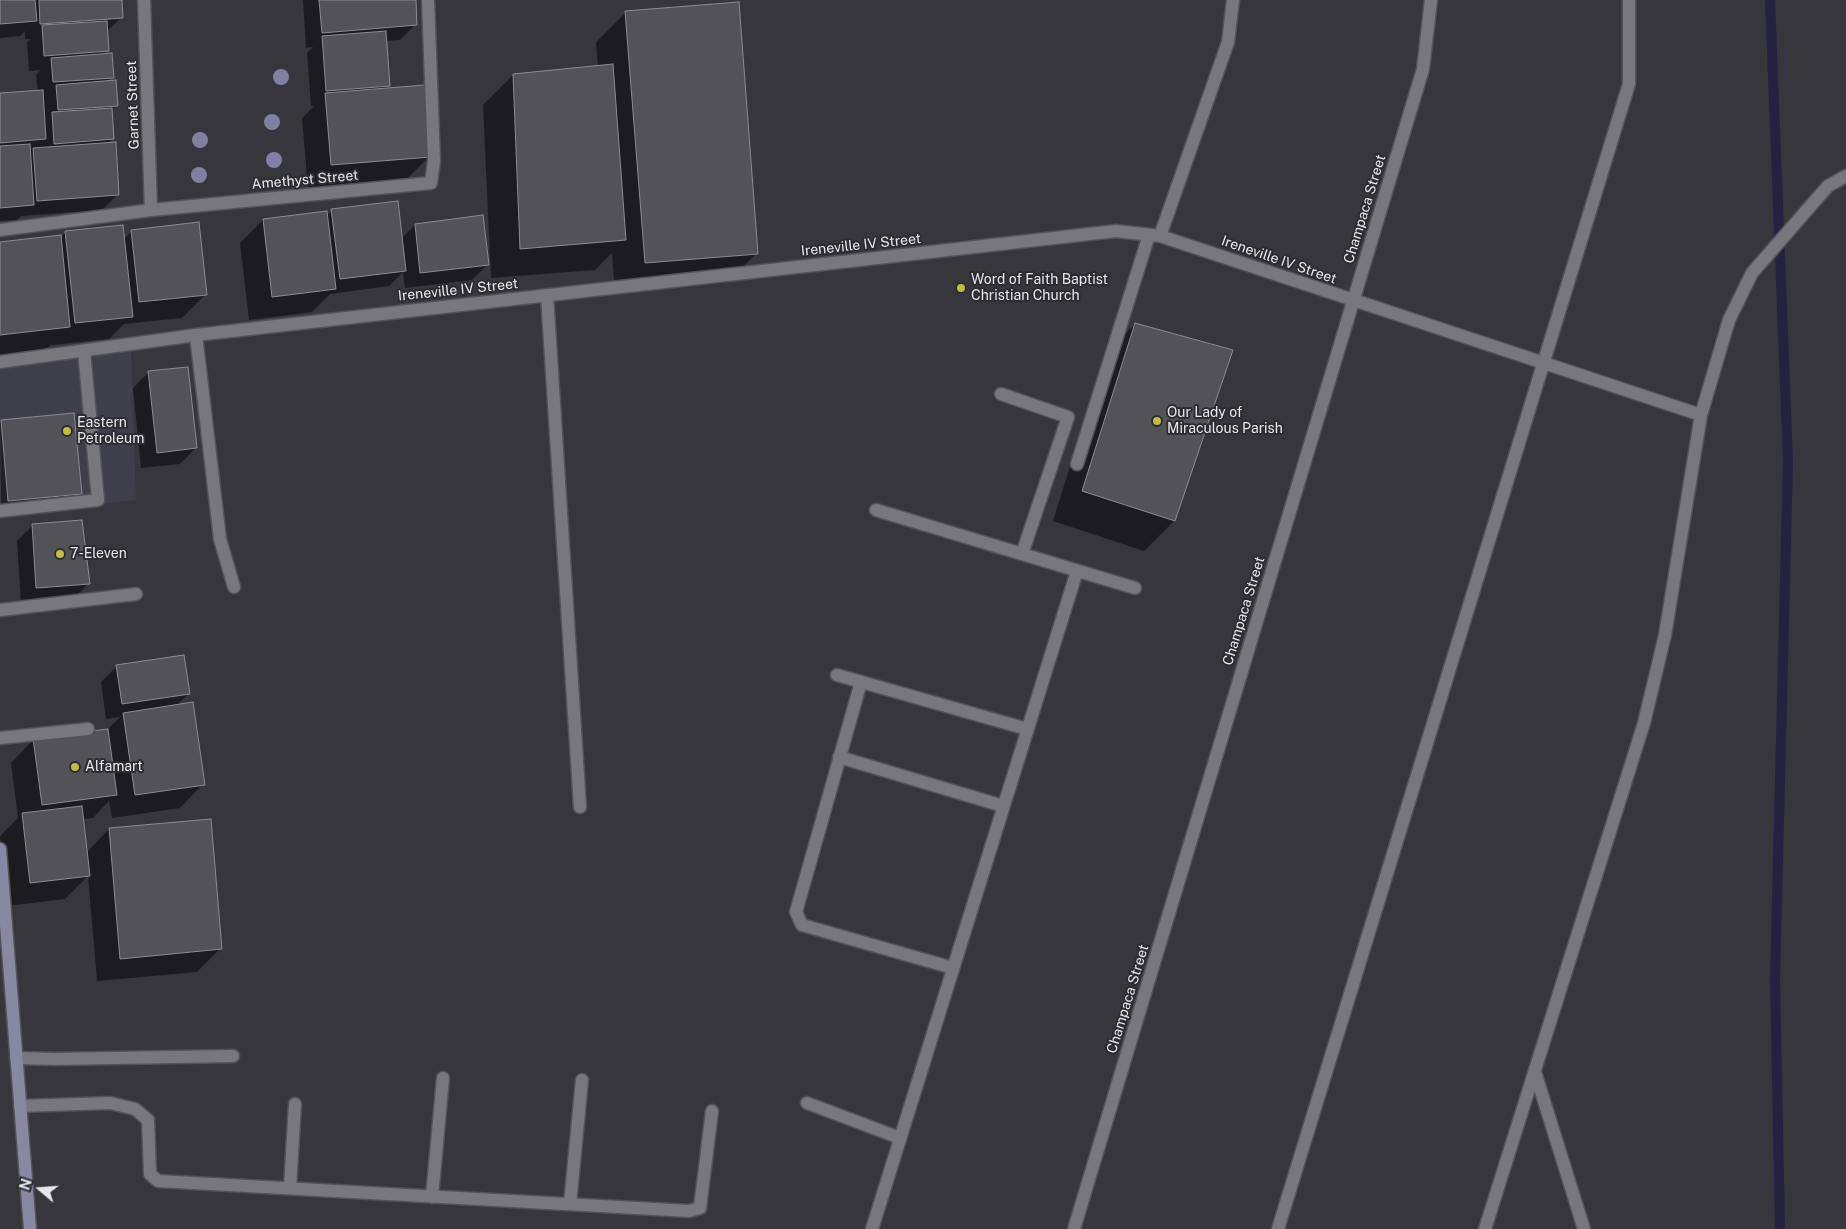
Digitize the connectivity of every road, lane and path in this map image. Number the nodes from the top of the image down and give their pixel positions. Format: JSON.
{"nodes":[{"id":1,"x":144,"y":0,"type":"edge"},
{"id":2,"x":428,"y":0,"type":"edge"},
{"id":3,"x":1234,"y":0,"type":"edge"},
{"id":4,"x":1431,"y":0,"type":"edge"},
{"id":5,"x":1629,"y":0,"type":"edge"},
{"id":6,"x":1846,"y":176,"type":"edge"},
{"id":7,"x":151,"y":210,"type":"junction"},
{"id":8,"x":0,"y":230,"type":"edge"},
{"id":9,"x":1155,"y":235,"type":"junction"},
{"id":10,"x":547,"y":295,"type":"junction"},
{"id":11,"x":1353,"y":301,"type":"junction"},
{"id":12,"x":196,"y":335,"type":"junction"},
{"id":13,"x":84,"y":351,"type":"junction"},
{"id":14,"x":0,"y":362,"type":"edge"},
{"id":15,"x":1544,"y":364,"type":"junction"},
{"id":16,"x":1001,"y":394,"type":"dead end"},
{"id":17,"x":1700,"y":415,"type":"junction"},
{"id":18,"x":1077,"y":464,"type":"dead end"},
{"id":19,"x":876,"y":510,"type":"dead end"},
{"id":20,"x":0,"y":511,"type":"edge"},
{"id":21,"x":1022,"y":554,"type":"junction"},
{"id":22,"x":1077,"y":571,"type":"junction"},
{"id":23,"x":234,"y":587,"type":"dead end"},
{"id":24,"x":1135,"y":588,"type":"dead end"},
{"id":25,"x":136,"y":594,"type":"dead end"},
{"id":26,"x":0,"y":610,"type":"edge"},
{"id":27,"x":838,"y":674,"type":"dead end"},
{"id":28,"x":861,"y":682,"type":"junction"},
{"id":29,"x":88,"y":729,"type":"dead end"},
{"id":30,"x":1027,"y":729,"type":"junction"},
{"id":31,"x":0,"y":738,"type":"edge"},
{"id":32,"x":839,"y":757,"type":"junction"},
{"id":33,"x":1003,"y":806,"type":"junction"},
{"id":34,"x":580,"y":807,"type":"dead end"},
{"id":35,"x":0,"y":849,"type":"edge"},
{"id":36,"x":953,"y":968,"type":"junction"},
{"id":37,"x":233,"y":1056,"type":"dead end"},
{"id":38,"x":16,"y":1058,"type":"junction"},
{"id":39,"x":1535,"y":1072,"type":"junction"},
{"id":40,"x":443,"y":1078,"type":"dead end"},
{"id":41,"x":582,"y":1080,"type":"dead end"},
{"id":42,"x":807,"y":1103,"type":"dead end"},
{"id":43,"x":295,"y":1104,"type":"dead end"},
{"id":44,"x":20,"y":1106,"type":"junction"},
{"id":45,"x":712,"y":1111,"type":"dead end"},
{"id":46,"x":900,"y":1138,"type":"junction"},
{"id":47,"x":290,"y":1188,"type":"junction"},
{"id":48,"x":432,"y":1197,"type":"junction"},
{"id":49,"x":570,"y":1204,"type":"junction"},
{"id":50,"x":30,"y":1229,"type":"edge"},
{"id":51,"x":872,"y":1229,"type":"edge"},
{"id":52,"x":1074,"y":1229,"type":"edge"},
{"id":53,"x":1278,"y":1229,"type":"edge"},
{"id":54,"x":1485,"y":1229,"type":"edge"},
{"id":55,"x":1584,"y":1229,"type":"edge"}],
"edges":[{"from":1,"to":7,"type":"street","name":"Garnet Street"},
{"from":2,"to":7,"type":"street","name":"Amethyst Street"},
{"from":3,"to":9,"type":"street"},
{"from":4,"to":11,"type":"street","name":"Champaca Street"},
{"from":5,"to":15,"type":"street"},
{"from":6,"to":17,"type":"street"},
{"from":7,"to":8,"type":"street","name":"Amethyst Street"},
{"from":9,"to":10,"type":"street","name":"Ireneville IV Street"},
{"from":9,"to":11,"type":"street","name":"Ireneville IV Street"},
{"from":9,"to":18,"type":"street"},
{"from":10,"to":12,"type":"street","name":"Ireneville IV Street"},
{"from":10,"to":34,"type":"street"},
{"from":11,"to":15,"type":"street","name":"Ireneville IV Street"},
{"from":11,"to":52,"type":"street","name":"Champaca Street"},
{"from":12,"to":13,"type":"street","name":"Ireneville IV Street"},
{"from":12,"to":23,"type":"street"},
{"from":13,"to":14,"type":"street","name":"Ireneville IV Street"},
{"from":13,"to":20,"type":"street"},
{"from":15,"to":17,"type":"street","name":"Ireneville IV Street"},
{"from":15,"to":53,"type":"street"},
{"from":16,"to":21,"type":"street"},
{"from":17,"to":39,"type":"street"},
{"from":19,"to":21,"type":"street"},
{"from":21,"to":22,"type":"street"},
{"from":22,"to":24,"type":"street"},
{"from":22,"to":30,"type":"street"},
{"from":25,"to":26,"type":"street"},
{"from":27,"to":28,"type":"street"},
{"from":28,"to":30,"type":"street"},
{"from":28,"to":32,"type":"street"},
{"from":29,"to":31,"type":"street"},
{"from":30,"to":33,"type":"street"},
{"from":32,"to":33,"type":"street"},
{"from":32,"to":36,"type":"street"},
{"from":33,"to":36,"type":"street"},
{"from":35,"to":38,"type":"main road"},
{"from":36,"to":46,"type":"street"},
{"from":37,"to":38,"type":"street"},
{"from":38,"to":44,"type":"main road"},
{"from":39,"to":54,"type":"street"},
{"from":39,"to":55,"type":"street"},
{"from":40,"to":48,"type":"street"},
{"from":41,"to":49,"type":"street"},
{"from":42,"to":46,"type":"street"},
{"from":43,"to":47,"type":"street"},
{"from":44,"to":47,"type":"street"},
{"from":44,"to":50,"type":"main road"},
{"from":45,"to":49,"type":"street"},
{"from":46,"to":51,"type":"street"},
{"from":47,"to":48,"type":"street"},
{"from":48,"to":49,"type":"street"}]}
